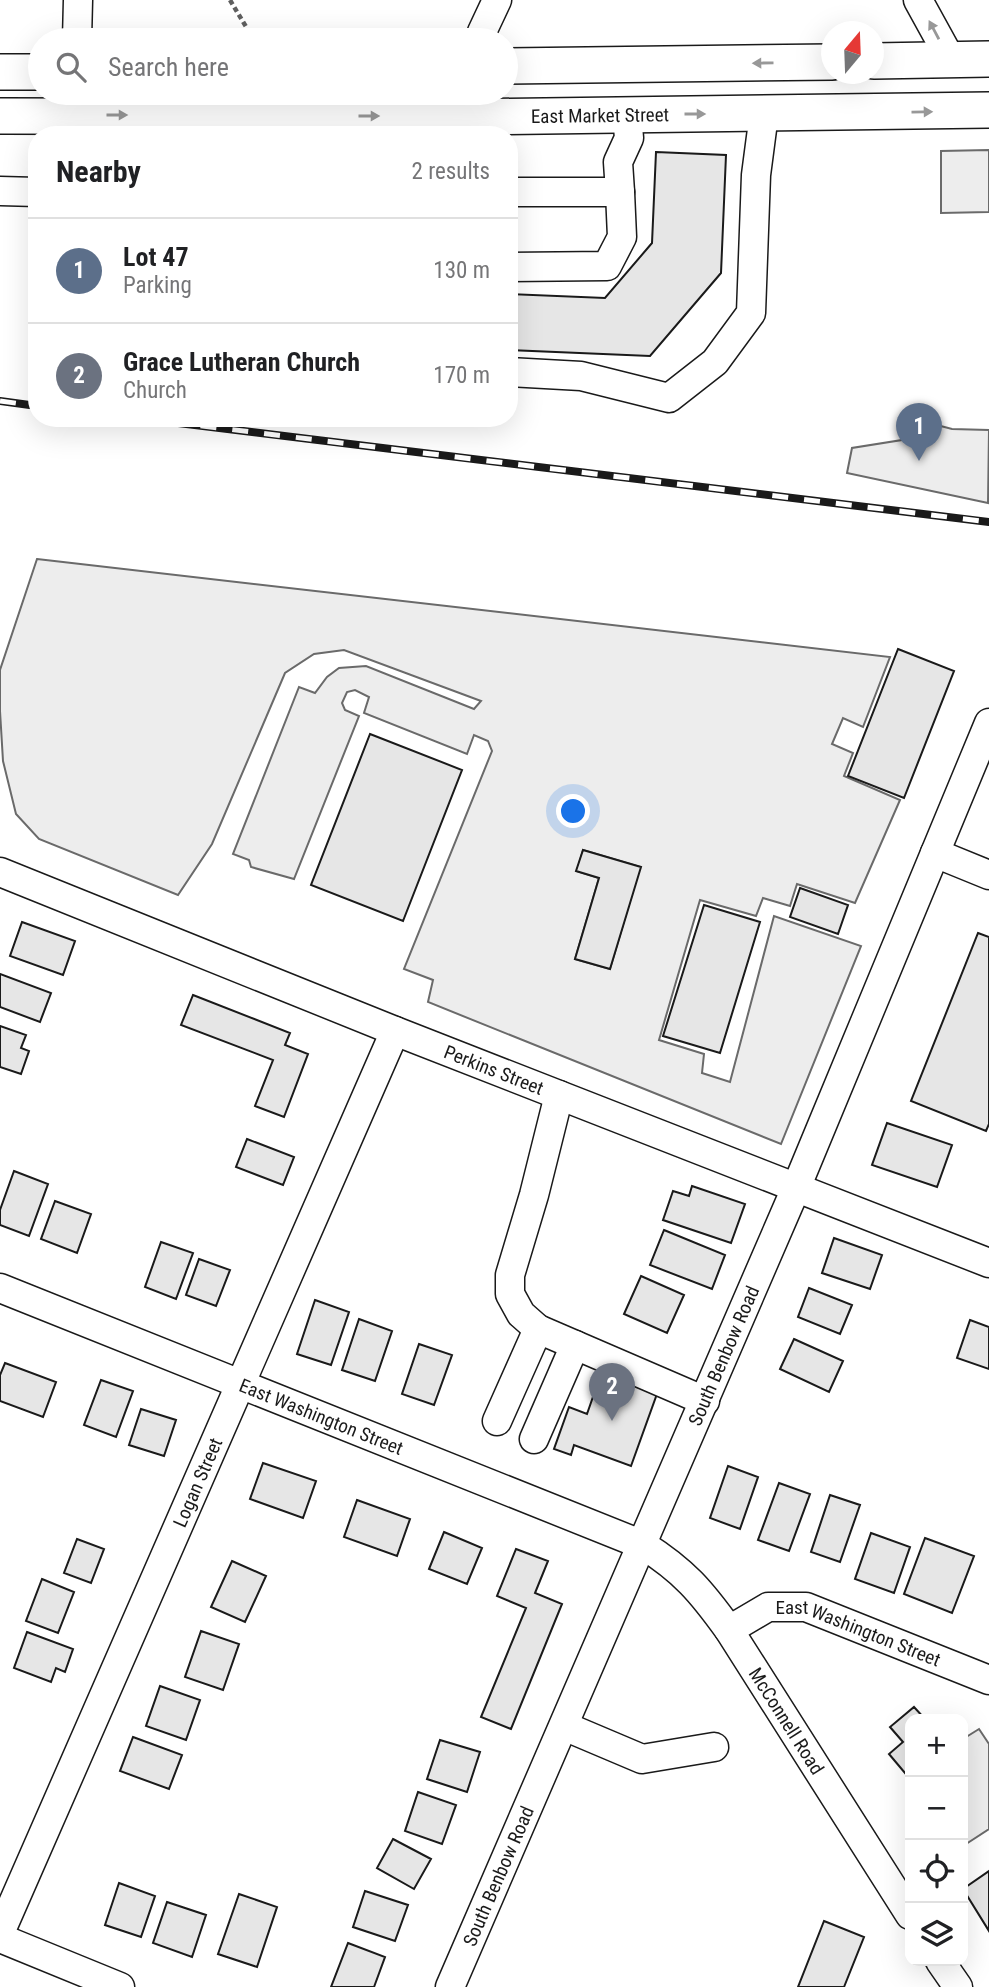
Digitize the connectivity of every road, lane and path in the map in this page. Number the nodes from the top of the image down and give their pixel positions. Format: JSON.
{"nodes":[{"id":1,"x":78,"y":0,"type":"edge"},
{"id":2,"x":230,"y":0,"type":"edge"},
{"id":3,"x":497,"y":0,"type":"edge"},
{"id":4,"x":918,"y":0,"type":"edge"},
{"id":5,"x":77,"y":28,"type":"edge"},
{"id":6,"x":247,"y":28,"type":"edge"},
{"id":7,"x":486,"y":28,"type":"edge"},
{"id":8,"x":989,"y":59,"type":"edge"},
{"id":9,"x":951,"y":60,"type":"junction"},
{"id":10,"x":884,"y":61,"type":"edge"},
{"id":11,"x":821,"y":62,"type":"edge"},
{"id":12,"x":667,"y":64,"type":"junction"},
{"id":13,"x":518,"y":66,"type":"edge"},
{"id":14,"x":0,"y":72,"type":"edge"},
{"id":15,"x":28,"y":72,"type":"edge"},
{"id":16,"x":518,"y":86,"type":"edge"},
{"id":17,"x":989,"y":110,"type":"edge"},
{"id":18,"x":75,"y":114,"type":"edge"},
{"id":19,"x":764,"y":114,"type":"junction"},
{"id":20,"x":468,"y":115,"type":"edge"},
{"id":21,"x":627,"y":115,"type":"junction"},
{"id":22,"x":0,"y":116,"type":"edge"},
{"id":23,"x":278,"y":125,"type":"edge"},
{"id":24,"x":324,"y":125,"type":"edge"},
{"id":25,"x":0,"y":191,"type":"edge"},
{"id":26,"x":518,"y":191,"type":"edge"},
{"id":27,"x":28,"y":192,"type":"edge"},
{"id":28,"x":620,"y":192,"type":"junction"},
{"id":29,"x":518,"y":267,"type":"edge"},
{"id":30,"x":518,"y":372,"type":"edge"},
{"id":31,"x":989,"y":723,"type":"edge"},
{"id":32,"x":935,"y":853,"type":"junction"},
{"id":33,"x":0,"y":872,"type":"edge"},
{"id":34,"x":989,"y":875,"type":"edge"},
{"id":35,"x":395,"y":1031,"type":"junction"},
{"id":36,"x":559,"y":1095,"type":"junction"},
{"id":37,"x":796,"y":1188,"type":"junction"},
{"id":38,"x":989,"y":1263,"type":"edge"},
{"id":39,"x":0,"y":1288,"type":"edge"},
{"id":40,"x":538,"y":1329,"type":"junction"},
{"id":41,"x":575,"y":1345,"type":"junction"},
{"id":42,"x":241,"y":1384,"type":"junction"},
{"id":43,"x":705,"y":1401,"type":"junction"},
{"id":44,"x":497,"y":1421,"type":"dead end"},
{"id":45,"x":534,"y":1439,"type":"dead end"},
{"id":46,"x":643,"y":1545,"type":"junction"},
{"id":47,"x":729,"y":1630,"type":"junction"},
{"id":48,"x":989,"y":1680,"type":"edge"},
{"id":49,"x":564,"y":1726,"type":"junction"},
{"id":50,"x":714,"y":1747,"type":"dead end"},
{"id":51,"x":905,"y":1906,"type":"edge"},
{"id":52,"x":0,"y":1933,"type":"edge"},
{"id":53,"x":0,"y":1938,"type":"edge"},
{"id":54,"x":938,"y":1971,"type":"edge"},
{"id":55,"x":120,"y":1987,"type":"edge"},
{"id":56,"x":450,"y":1987,"type":"edge"},
{"id":57,"x":958,"y":1987,"type":"edge"}],
"edges":[{"from":1,"to":5,"type":"street"},
{"from":2,"to":6,"type":"path"},
{"from":3,"to":7,"type":"street"},
{"from":9,"to":4,"type":"street","one_way":true},
{"from":8,"to":9,"type":"main road"},
{"from":9,"to":10,"type":"main road"},
{"from":11,"to":12,"type":"main road","one_way":true},
{"from":12,"to":13,"type":"main road"},
{"from":12,"to":16,"type":"main road"},
{"from":14,"to":15,"type":"main road"},
{"from":19,"to":17,"type":"main road","name":"East Market Street","one_way":true},
{"from":18,"to":22,"type":"main road","name":"East Market Street"},
{"from":18,"to":23,"type":"main road","name":"East Market Street","one_way":true},
{"from":21,"to":19,"type":"main road","name":"East Market Street","one_way":true},
{"from":19,"to":30,"type":"street"},
{"from":20,"to":21,"type":"main road","name":"East Market Street"},
{"from":24,"to":20,"type":"main road","name":"East Market Street","one_way":true},
{"from":21,"to":28,"type":"street"},
{"from":23,"to":24,"type":"main road","name":"East Market Street"},
{"from":25,"to":27,"type":"street"},
{"from":26,"to":28,"type":"street"},
{"from":28,"to":29,"type":"street"},
{"from":31,"to":32,"type":"street","name":"South Benbow Road"},
{"from":32,"to":34,"type":"street"},
{"from":32,"to":37,"type":"street","name":"South Benbow Road"},
{"from":33,"to":35,"type":"street","name":"Perkins Street"},
{"from":35,"to":36,"type":"street","name":"Perkins Street"},
{"from":35,"to":42,"type":"street","name":"Logan Street"},
{"from":36,"to":37,"type":"street","name":"Perkins Street"},
{"from":36,"to":40,"type":"street"},
{"from":37,"to":38,"type":"street","name":"Perkins Street"},
{"from":37,"to":43,"type":"street","name":"South Benbow Road"},
{"from":39,"to":42,"type":"street","name":"East Washington Street"},
{"from":40,"to":41,"type":"street"},
{"from":40,"to":44,"type":"street"},
{"from":41,"to":43,"type":"street"},
{"from":41,"to":45,"type":"street"},
{"from":42,"to":46,"type":"street","name":"East Washington Street"},
{"from":42,"to":52,"type":"street","name":"Logan Street"},
{"from":43,"to":46,"type":"street","name":"South Benbow Road"},
{"from":46,"to":47,"type":"street","name":"McConnell Road"},
{"from":46,"to":49,"type":"street","name":"South Benbow Road"},
{"from":47,"to":48,"type":"street","name":"East Washington Street"},
{"from":47,"to":51,"type":"street","name":"McConnell Road"},
{"from":49,"to":50,"type":"street"},
{"from":49,"to":56,"type":"street","name":"South Benbow Road"},
{"from":53,"to":55,"type":"street"},
{"from":54,"to":57,"type":"street"}]}
